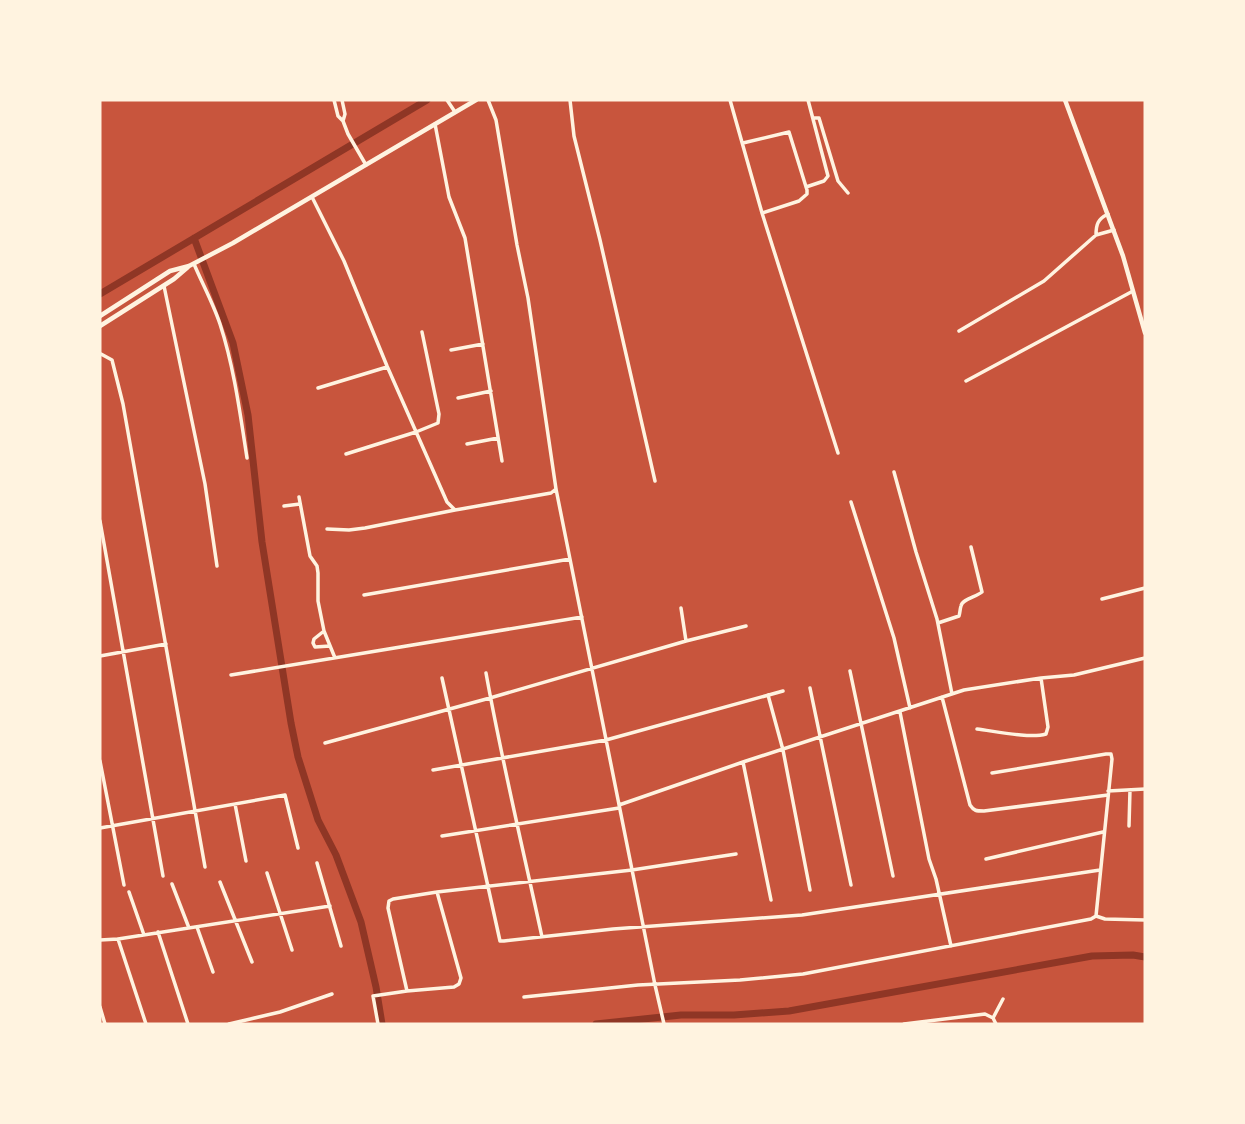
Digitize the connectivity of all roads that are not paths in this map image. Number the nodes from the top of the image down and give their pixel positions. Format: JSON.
{"nodes":[{"id":1,"x":334,"y":100,"type":"edge"},
{"id":2,"x":342,"y":100,"type":"edge"},
{"id":3,"x":447,"y":100,"type":"edge"},
{"id":4,"x":476,"y":100,"type":"edge"},
{"id":5,"x":488,"y":100,"type":"edge"},
{"id":6,"x":570,"y":100,"type":"edge"},
{"id":7,"x":730,"y":100,"type":"edge"},
{"id":8,"x":808,"y":100,"type":"edge"},
{"id":9,"x":1065,"y":100,"type":"edge"},
{"id":10,"x":455,"y":112,"type":"junction"},
{"id":11,"x":813,"y":118,"type":"junction"},
{"id":12,"x":343,"y":121,"type":"junction"},
{"id":13,"x":435,"y":124,"type":"junction"},
{"id":14,"x":743,"y":143,"type":"junction"},
{"id":15,"x":366,"y":165,"type":"junction"},
{"id":16,"x":806,"y":187,"type":"junction"},
{"id":17,"x":848,"y":192,"type":"dead end"},
{"id":18,"x":312,"y":197,"type":"junction"},
{"id":19,"x":762,"y":213,"type":"junction"},
{"id":20,"x":1108,"y":214,"type":"junction"},
{"id":21,"x":1114,"y":230,"type":"junction"},
{"id":22,"x":1096,"y":235,"type":"junction"},
{"id":23,"x":194,"y":264,"type":"junction"},
{"id":24,"x":164,"y":286,"type":"junction"},
{"id":25,"x":1133,"y":291,"type":"junction"},
{"id":26,"x":100,"y":316,"type":"edge"},
{"id":27,"x":100,"y":326,"type":"edge"},
{"id":28,"x":959,"y":331,"type":"dead end"},
{"id":29,"x":422,"y":332,"type":"dead end"},
{"id":30,"x":1145,"y":333,"type":"edge"},
{"id":31,"x":483,"y":344,"type":"junction"},
{"id":32,"x":452,"y":350,"type":"dead end"},
{"id":33,"x":100,"y":355,"type":"edge"},
{"id":34,"x":387,"y":366,"type":"junction"},
{"id":35,"x":966,"y":381,"type":"dead end"},
{"id":36,"x":318,"y":388,"type":"dead end"},
{"id":37,"x":491,"y":391,"type":"junction"},
{"id":38,"x":458,"y":398,"type":"dead end"},
{"id":39,"x":416,"y":432,"type":"junction"},
{"id":40,"x":498,"y":438,"type":"junction"},
{"id":41,"x":467,"y":444,"type":"dead end"},
{"id":42,"x":838,"y":453,"type":"dead end"},
{"id":43,"x":346,"y":454,"type":"dead end"},
{"id":44,"x":247,"y":458,"type":"dead end"},
{"id":45,"x":502,"y":461,"type":"dead end"},
{"id":46,"x":894,"y":472,"type":"dead end"},
{"id":47,"x":655,"y":481,"type":"dead end"},
{"id":48,"x":556,"y":489,"type":"junction"},
{"id":49,"x":299,"y":497,"type":"dead end"},
{"id":50,"x":851,"y":502,"type":"dead end"},
{"id":51,"x":300,"y":504,"type":"junction"},
{"id":52,"x":284,"y":506,"type":"dead end"},
{"id":53,"x":455,"y":510,"type":"junction"},
{"id":54,"x":100,"y":521,"type":"edge"},
{"id":55,"x":327,"y":529,"type":"dead end"},
{"id":56,"x":971,"y":547,"type":"dead end"},
{"id":57,"x":570,"y":559,"type":"junction"},
{"id":58,"x":217,"y":566,"type":"dead end"},
{"id":59,"x":1145,"y":588,"type":"edge"},
{"id":60,"x":364,"y":595,"type":"dead end"},
{"id":61,"x":1102,"y":599,"type":"dead end"},
{"id":62,"x":681,"y":608,"type":"dead end"},
{"id":63,"x":582,"y":617,"type":"junction"},
{"id":64,"x":938,"y":623,"type":"junction"},
{"id":65,"x":746,"y":626,"type":"dead end"},
{"id":66,"x":324,"y":631,"type":"junction"},
{"id":67,"x":686,"y":641,"type":"junction"},
{"id":68,"x":166,"y":644,"type":"junction"},
{"id":69,"x":330,"y":646,"type":"junction"},
{"id":70,"x":123,"y":652,"type":"junction"},
{"id":71,"x":100,"y":656,"type":"edge"},
{"id":72,"x":1145,"y":658,"type":"edge"},
{"id":73,"x":336,"y":659,"type":"junction"},
{"id":74,"x":592,"y":669,"type":"junction"},
{"id":75,"x":850,"y":671,"type":"dead end"},
{"id":76,"x":486,"y":673,"type":"dead end"},
{"id":77,"x":231,"y":674,"type":"dead end"},
{"id":78,"x":442,"y":678,"type":"dead end"},
{"id":79,"x":1041,"y":678,"type":"junction"},
{"id":80,"x":810,"y":688,"type":"dead end"},
{"id":81,"x":783,"y":691,"type":"dead end"},
{"id":82,"x":952,"y":694,"type":"junction"},
{"id":83,"x":768,"y":695,"type":"junction"},
{"id":84,"x":942,"y":697,"type":"junction"},
{"id":85,"x":490,"y":698,"type":"junction"},
{"id":86,"x":910,"y":708,"type":"junction"},
{"id":87,"x":449,"y":709,"type":"junction"},
{"id":88,"x":900,"y":712,"type":"junction"},
{"id":89,"x":860,"y":724,"type":"junction"},
{"id":90,"x":977,"y":729,"type":"dead end"},
{"id":91,"x":821,"y":737,"type":"junction"},
{"id":92,"x":606,"y":740,"type":"junction"},
{"id":93,"x":325,"y":743,"type":"dead end"},
{"id":94,"x":783,"y":750,"type":"junction"},
{"id":95,"x":502,"y":758,"type":"junction"},
{"id":96,"x":100,"y":761,"type":"edge"},
{"id":97,"x":743,"y":762,"type":"junction"},
{"id":98,"x":461,"y":766,"type":"junction"},
{"id":99,"x":433,"y":770,"type":"dead end"},
{"id":100,"x":992,"y":773,"type":"dead end"},
{"id":101,"x":1145,"y":789,"type":"edge"},
{"id":102,"x":1130,"y":790,"type":"junction"},
{"id":103,"x":1108,"y":793,"type":"junction"},
{"id":104,"x":235,"y":804,"type":"junction"},
{"id":105,"x":619,"y":807,"type":"junction"},
{"id":106,"x":195,"y":811,"type":"junction"},
{"id":107,"x":153,"y":819,"type":"junction"},
{"id":108,"x":518,"y":824,"type":"junction"},
{"id":109,"x":112,"y":826,"type":"junction"},
{"id":110,"x":1129,"y":826,"type":"dead end"},
{"id":111,"x":100,"y":828,"type":"edge"},
{"id":112,"x":476,"y":831,"type":"junction"},
{"id":113,"x":1104,"y":832,"type":"junction"},
{"id":114,"x":442,"y":836,"type":"dead end"},
{"id":115,"x":298,"y":848,"type":"dead end"},
{"id":116,"x":736,"y":854,"type":"dead end"},
{"id":117,"x":986,"y":859,"type":"dead end"},
{"id":118,"x":246,"y":861,"type":"dead end"},
{"id":119,"x":317,"y":863,"type":"dead end"},
{"id":120,"x":205,"y":867,"type":"dead end"},
{"id":121,"x":632,"y":870,"type":"junction"},
{"id":122,"x":1100,"y":870,"type":"junction"},
{"id":123,"x":267,"y":873,"type":"dead end"},
{"id":124,"x":163,"y":876,"type":"dead end"},
{"id":125,"x":893,"y":876,"type":"dead end"},
{"id":126,"x":530,"y":881,"type":"junction"},
{"id":127,"x":220,"y":882,"type":"dead end"},
{"id":128,"x":172,"y":884,"type":"dead end"},
{"id":129,"x":124,"y":885,"type":"dead end"},
{"id":130,"x":851,"y":885,"type":"dead end"},
{"id":131,"x":487,"y":886,"type":"junction"},
{"id":132,"x":810,"y":890,"type":"dead end"},
{"id":133,"x":129,"y":892,"type":"dead end"},
{"id":134,"x":436,"y":892,"type":"junction"},
{"id":135,"x":940,"y":895,"type":"junction"},
{"id":136,"x":771,"y":900,"type":"dead end"},
{"id":137,"x":330,"y":906,"type":"junction"},
{"id":138,"x":280,"y":914,"type":"junction"},
{"id":139,"x":1096,"y":916,"type":"junction"},
{"id":140,"x":1145,"y":920,"type":"edge"},
{"id":141,"x":235,"y":921,"type":"junction"},
{"id":142,"x":197,"y":927,"type":"junction"},
{"id":143,"x":643,"y":927,"type":"junction"},
{"id":144,"x":189,"y":928,"type":"junction"},
{"id":145,"x":158,"y":933,"type":"junction"},
{"id":146,"x":144,"y":935,"type":"junction"},
{"id":147,"x":542,"y":937,"type":"junction"},
{"id":148,"x":118,"y":939,"type":"junction"},
{"id":149,"x":100,"y":940,"type":"edge"},
{"id":150,"x":341,"y":946,"type":"dead end"},
{"id":151,"x":951,"y":946,"type":"junction"},
{"id":152,"x":292,"y":950,"type":"dead end"},
{"id":153,"x":252,"y":962,"type":"dead end"},
{"id":154,"x":213,"y":972,"type":"dead end"},
{"id":155,"x":655,"y":985,"type":"junction"},
{"id":156,"x":407,"y":991,"type":"junction"},
{"id":157,"x":332,"y":994,"type":"dead end"},
{"id":158,"x":524,"y":997,"type":"dead end"},
{"id":159,"x":1003,"y":999,"type":"dead end"},
{"id":160,"x":100,"y":1007,"type":"edge"},
{"id":161,"x":993,"y":1018,"type":"junction"},
{"id":162,"x":664,"y":1023,"type":"edge"},
{"id":163,"x":106,"y":1024,"type":"edge"},
{"id":164,"x":146,"y":1024,"type":"edge"},
{"id":165,"x":188,"y":1024,"type":"edge"},
{"id":166,"x":229,"y":1024,"type":"edge"},
{"id":167,"x":377,"y":1024,"type":"edge"},
{"id":168,"x":904,"y":1024,"type":"edge"},
{"id":169,"x":996,"y":1024,"type":"edge"}],
"edges":[{"from":1,"to":12,"type":"street"},
{"from":2,"to":12,"type":"street"},
{"from":3,"to":10,"type":"street"},
{"from":4,"to":10,"type":"main road"},
{"from":5,"to":48,"type":"street"},
{"from":6,"to":47,"type":"street"},
{"from":7,"to":14,"type":"street"},
{"from":8,"to":11,"type":"street"},
{"from":9,"to":20,"type":"main road"},
{"from":10,"to":13,"type":"main road"},
{"from":11,"to":16,"type":"street"},
{"from":11,"to":17,"type":"street"},
{"from":12,"to":15,"type":"street"},
{"from":13,"to":15,"type":"main road"},
{"from":13,"to":31,"type":"street"},
{"from":14,"to":16,"type":"street"},
{"from":14,"to":19,"type":"street"},
{"from":15,"to":18,"type":"main road"},
{"from":16,"to":19,"type":"street"},
{"from":18,"to":23,"type":"main road"},
{"from":18,"to":34,"type":"street"},
{"from":19,"to":42,"type":"street"},
{"from":20,"to":21,"type":"main road"},
{"from":20,"to":22,"type":"street"},
{"from":21,"to":22,"type":"street"},
{"from":21,"to":25,"type":"main road"},
{"from":22,"to":28,"type":"street"},
{"from":23,"to":24,"type":"main road"},
{"from":23,"to":26,"type":"main road"},
{"from":23,"to":44,"type":"street"},
{"from":24,"to":27,"type":"main road"},
{"from":24,"to":58,"type":"street"},
{"from":25,"to":30,"type":"main road"},
{"from":25,"to":35,"type":"street"},
{"from":29,"to":39,"type":"street"},
{"from":31,"to":32,"type":"street"},
{"from":31,"to":37,"type":"street"},
{"from":33,"to":68,"type":"street"},
{"from":34,"to":36,"type":"street"},
{"from":34,"to":39,"type":"street"},
{"from":37,"to":38,"type":"street"},
{"from":37,"to":40,"type":"street"},
{"from":39,"to":43,"type":"street"},
{"from":39,"to":53,"type":"street"},
{"from":40,"to":41,"type":"street"},
{"from":40,"to":45,"type":"street"},
{"from":46,"to":64,"type":"street"},
{"from":48,"to":53,"type":"street"},
{"from":48,"to":57,"type":"street"},
{"from":49,"to":51,"type":"street"},
{"from":50,"to":86,"type":"street"},
{"from":51,"to":52,"type":"street"},
{"from":51,"to":66,"type":"street"},
{"from":53,"to":55,"type":"street"},
{"from":54,"to":70,"type":"street"},
{"from":56,"to":64,"type":"street"},
{"from":57,"to":60,"type":"street"},
{"from":57,"to":63,"type":"street"},
{"from":59,"to":61,"type":"street"},
{"from":62,"to":67,"type":"street"},
{"from":63,"to":73,"type":"street"},
{"from":63,"to":74,"type":"street"},
{"from":64,"to":82,"type":"street"},
{"from":65,"to":67,"type":"street"},
{"from":66,"to":69,"type":"street"},
{"from":66,"to":69,"type":"street"},
{"from":67,"to":74,"type":"street"},
{"from":68,"to":70,"type":"street"},
{"from":68,"to":106,"type":"street"},
{"from":69,"to":73,"type":"street"},
{"from":70,"to":71,"type":"street"},
{"from":70,"to":107,"type":"street"},
{"from":72,"to":79,"type":"street"},
{"from":73,"to":77,"type":"street"},
{"from":74,"to":85,"type":"street"},
{"from":74,"to":92,"type":"street"},
{"from":75,"to":89,"type":"street"},
{"from":76,"to":85,"type":"street"},
{"from":78,"to":87,"type":"street"},
{"from":79,"to":82,"type":"street"},
{"from":79,"to":90,"type":"street"},
{"from":80,"to":91,"type":"street"},
{"from":81,"to":83,"type":"street"},
{"from":82,"to":84,"type":"street"},
{"from":83,"to":92,"type":"street"},
{"from":83,"to":94,"type":"street"},
{"from":84,"to":86,"type":"street"},
{"from":84,"to":103,"type":"street"},
{"from":85,"to":87,"type":"street"},
{"from":85,"to":95,"type":"street"},
{"from":86,"to":88,"type":"street"},
{"from":87,"to":93,"type":"street"},
{"from":87,"to":98,"type":"street"},
{"from":88,"to":89,"type":"street"},
{"from":88,"to":135,"type":"street"},
{"from":89,"to":91,"type":"street"},
{"from":89,"to":125,"type":"street"},
{"from":91,"to":94,"type":"street"},
{"from":91,"to":130,"type":"street"},
{"from":92,"to":95,"type":"street"},
{"from":92,"to":105,"type":"street"},
{"from":94,"to":97,"type":"street"},
{"from":94,"to":132,"type":"street"},
{"from":95,"to":98,"type":"street"},
{"from":95,"to":108,"type":"street"},
{"from":96,"to":109,"type":"street"},
{"from":97,"to":105,"type":"street"},
{"from":97,"to":136,"type":"street"},
{"from":98,"to":99,"type":"street"},
{"from":98,"to":112,"type":"street"},
{"from":100,"to":103,"type":"street"},
{"from":101,"to":102,"type":"street"},
{"from":102,"to":103,"type":"street"},
{"from":102,"to":110,"type":"street"},
{"from":103,"to":113,"type":"street"},
{"from":104,"to":106,"type":"street"},
{"from":104,"to":115,"type":"street"},
{"from":104,"to":118,"type":"street"},
{"from":105,"to":108,"type":"street"},
{"from":105,"to":121,"type":"street"},
{"from":106,"to":107,"type":"street"},
{"from":106,"to":120,"type":"street"},
{"from":107,"to":109,"type":"street"},
{"from":107,"to":124,"type":"street"},
{"from":108,"to":112,"type":"street"},
{"from":108,"to":126,"type":"street"},
{"from":109,"to":111,"type":"street"},
{"from":109,"to":129,"type":"street"},
{"from":112,"to":114,"type":"street"},
{"from":112,"to":131,"type":"street"},
{"from":113,"to":117,"type":"street"},
{"from":113,"to":122,"type":"street"},
{"from":116,"to":121,"type":"street"},
{"from":119,"to":137,"type":"street"},
{"from":121,"to":126,"type":"street"},
{"from":121,"to":143,"type":"street"},
{"from":122,"to":135,"type":"street"},
{"from":122,"to":139,"type":"street"},
{"from":123,"to":138,"type":"street"},
{"from":126,"to":131,"type":"street"},
{"from":126,"to":147,"type":"street"},
{"from":127,"to":141,"type":"street"},
{"from":128,"to":144,"type":"street"},
{"from":131,"to":134,"type":"street"},
{"from":131,"to":147,"type":"street"},
{"from":133,"to":146,"type":"street"},
{"from":134,"to":156,"type":"street"},
{"from":134,"to":156,"type":"street"},
{"from":135,"to":143,"type":"street"},
{"from":135,"to":151,"type":"street"},
{"from":137,"to":138,"type":"street"},
{"from":137,"to":150,"type":"street"},
{"from":138,"to":141,"type":"street"},
{"from":138,"to":152,"type":"street"},
{"from":139,"to":140,"type":"street"},
{"from":139,"to":151,"type":"street"},
{"from":141,"to":142,"type":"street"},
{"from":141,"to":153,"type":"street"},
{"from":142,"to":144,"type":"street"},
{"from":142,"to":154,"type":"street"},
{"from":143,"to":147,"type":"street"},
{"from":143,"to":155,"type":"street"},
{"from":144,"to":145,"type":"street"},
{"from":145,"to":146,"type":"street"},
{"from":145,"to":165,"type":"street"},
{"from":146,"to":148,"type":"street"},
{"from":148,"to":149,"type":"street"},
{"from":148,"to":164,"type":"street"},
{"from":151,"to":155,"type":"street"},
{"from":155,"to":158,"type":"street"},
{"from":155,"to":162,"type":"street"},
{"from":156,"to":167,"type":"street"},
{"from":157,"to":166,"type":"street"},
{"from":159,"to":161,"type":"street"},
{"from":160,"to":163,"type":"street"},
{"from":161,"to":168,"type":"street"},
{"from":161,"to":169,"type":"street"}]}
